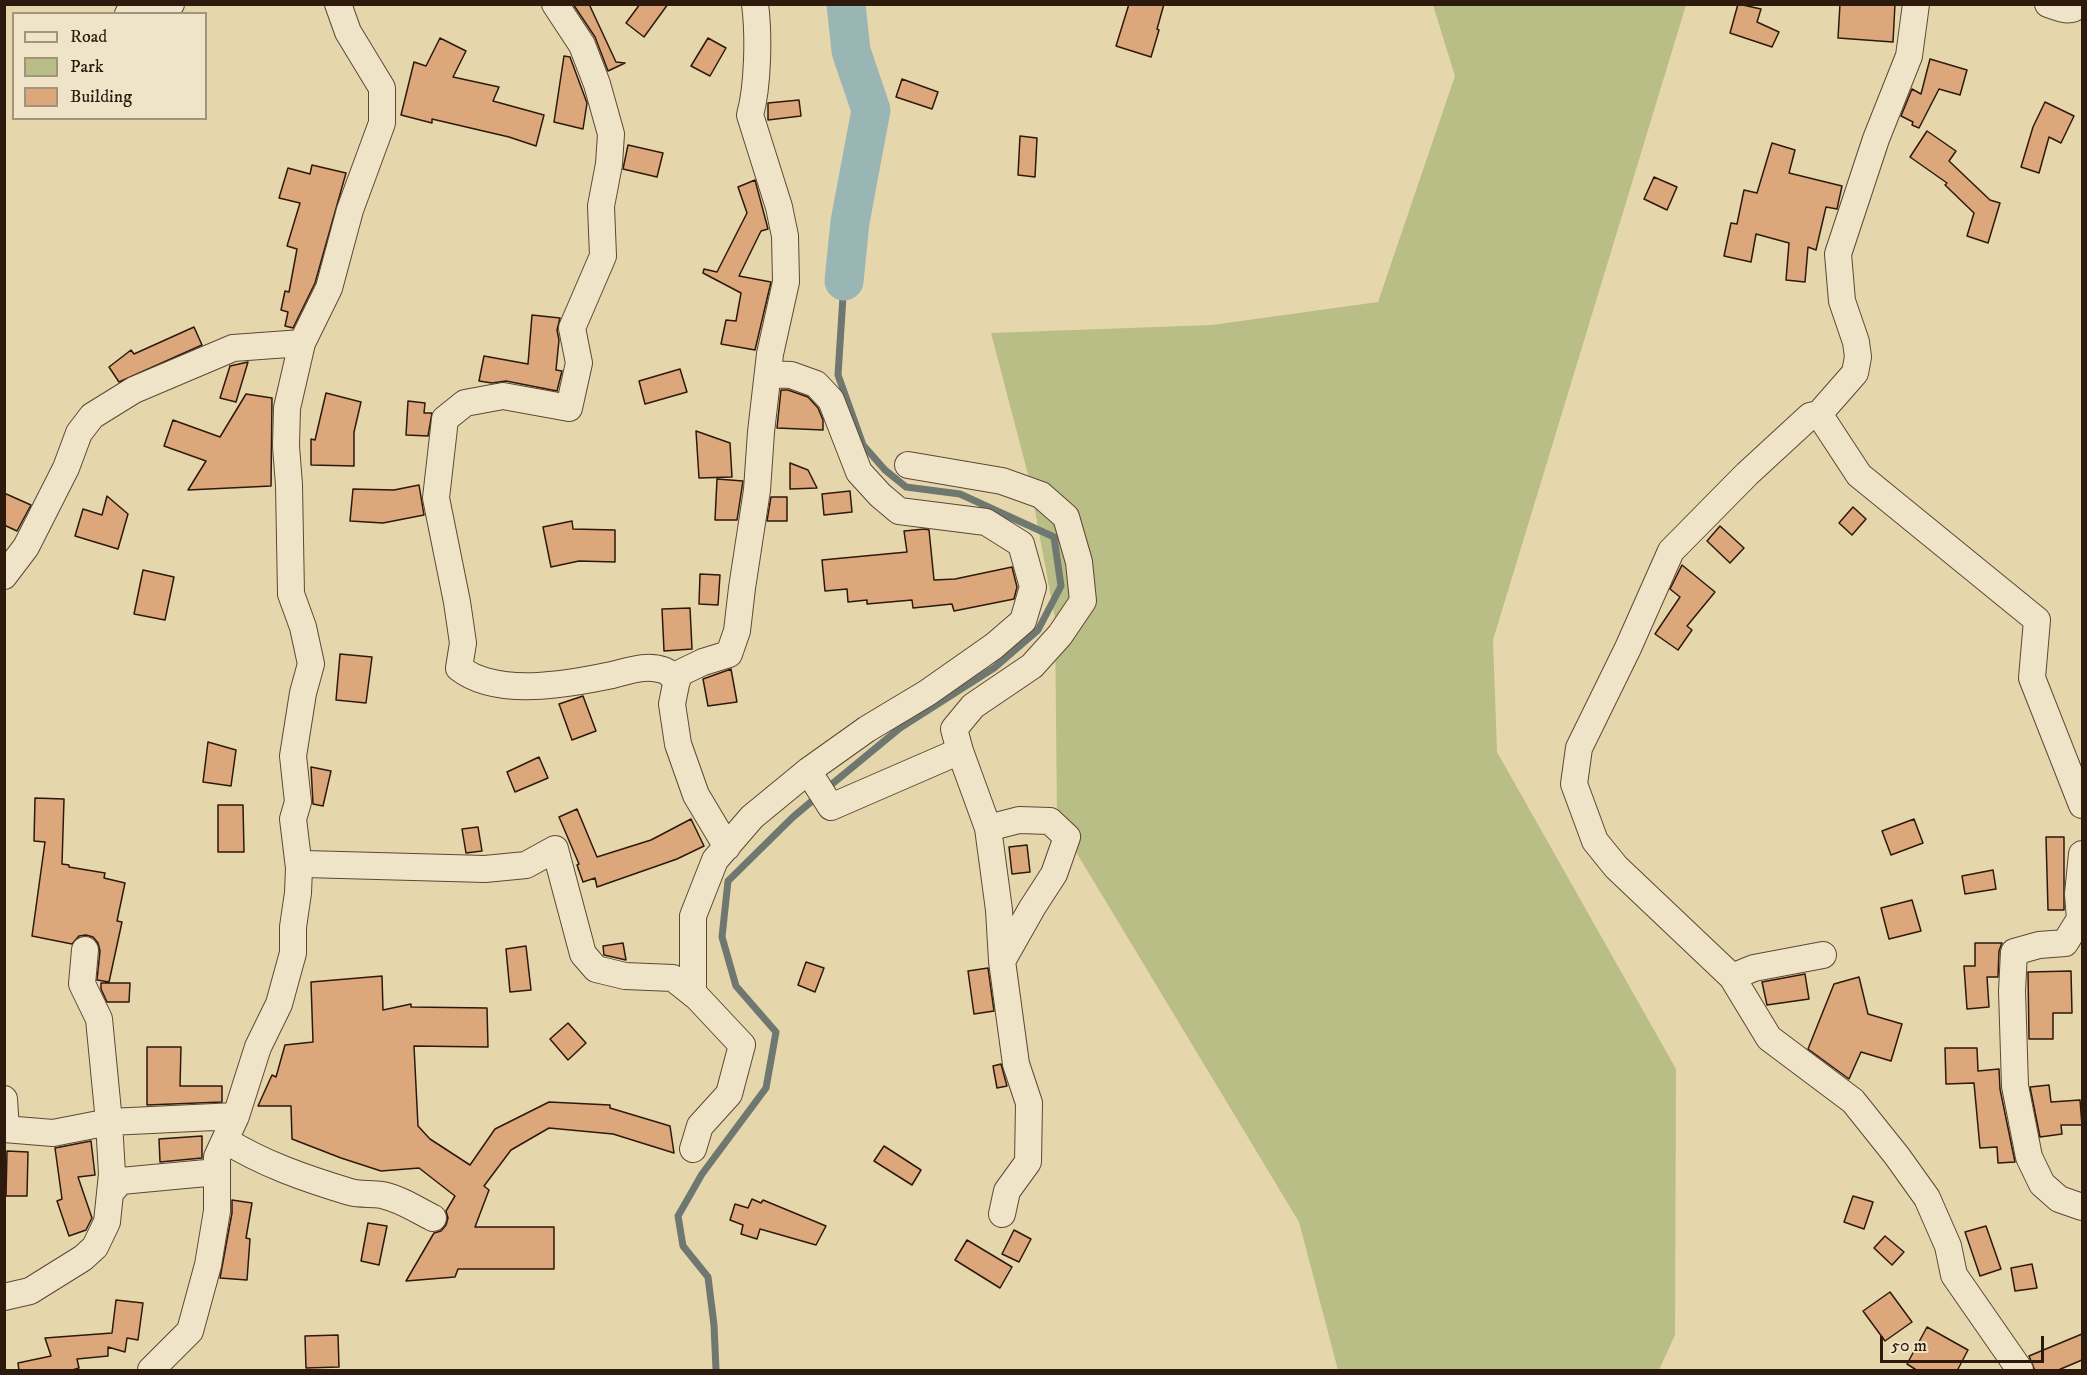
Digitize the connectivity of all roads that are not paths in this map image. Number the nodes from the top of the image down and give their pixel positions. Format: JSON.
{"nodes":[{"id":1,"x":171,"y":4,"type":"edge"},
{"id":2,"x":338,"y":4,"type":"edge"},
{"id":3,"x":555,"y":4,"type":"edge"},
{"id":4,"x":754,"y":4,"type":"edge"},
{"id":5,"x":1916,"y":4,"type":"edge"},
{"id":6,"x":2048,"y":4,"type":"edge"},
{"id":7,"x":2080,"y":4,"type":"edge"},
{"id":8,"x":137,"y":12,"type":"edge"},
{"id":9,"x":302,"y":343,"type":"junction"},
{"id":10,"x":768,"y":374,"type":"junction"},
{"id":11,"x":1819,"y":414,"type":"junction"},
{"id":12,"x":908,"y":465,"type":"dead end"},
{"id":13,"x":4,"y":576,"type":"edge"},
{"id":14,"x":677,"y":681,"type":"junction"},
{"id":15,"x":960,"y":751,"type":"junction"},
{"id":16,"x":808,"y":771,"type":"junction"},
{"id":17,"x":2082,"y":805,"type":"edge"},
{"id":18,"x":988,"y":828,"type":"junction"},
{"id":19,"x":727,"y":847,"type":"junction"},
{"id":20,"x":2082,"y":854,"type":"edge"},
{"id":21,"x":299,"y":868,"type":"junction"},
{"id":22,"x":86,"y":950,"type":"dead end"},
{"id":23,"x":1823,"y":956,"type":"dead end"},
{"id":24,"x":1002,"y":961,"type":"junction"},
{"id":25,"x":1732,"y":977,"type":"junction"},
{"id":26,"x":693,"y":994,"type":"junction"},
{"id":27,"x":4,"y":1099,"type":"edge"},
{"id":28,"x":236,"y":1116,"type":"junction"},
{"id":29,"x":109,"y":1122,"type":"junction"},
{"id":30,"x":5,"y":1129,"type":"edge"},
{"id":31,"x":225,"y":1140,"type":"junction"},
{"id":32,"x":693,"y":1149,"type":"dead end"},
{"id":33,"x":217,"y":1172,"type":"junction"},
{"id":34,"x":110,"y":1193,"type":"junction"},
{"id":35,"x":2082,"y":1207,"type":"edge"},
{"id":36,"x":1002,"y":1214,"type":"dead end"},
{"id":37,"x":433,"y":1218,"type":"dead end"},
{"id":38,"x":4,"y":1297,"type":"edge"},
{"id":39,"x":152,"y":1371,"type":"edge"},
{"id":40,"x":2020,"y":1371,"type":"edge"}],
"edges":[{"from":1,"to":8,"type":"street"},
{"from":2,"to":9,"type":"street"},
{"from":3,"to":14,"type":"street"},
{"from":4,"to":10,"type":"street"},
{"from":5,"to":11,"type":"street"},
{"from":6,"to":7,"type":"street"},
{"from":9,"to":13,"type":"street"},
{"from":9,"to":21,"type":"street"},
{"from":10,"to":14,"type":"street"},
{"from":10,"to":16,"type":"street"},
{"from":11,"to":17,"type":"street"},
{"from":11,"to":25,"type":"street"},
{"from":12,"to":15,"type":"street"},
{"from":14,"to":19,"type":"street"},
{"from":15,"to":16,"type":"street"},
{"from":15,"to":18,"type":"street"},
{"from":16,"to":19,"type":"street"},
{"from":18,"to":24,"type":"street"},
{"from":18,"to":24,"type":"street"},
{"from":19,"to":26,"type":"street"},
{"from":20,"to":35,"type":"street"},
{"from":21,"to":26,"type":"street"},
{"from":21,"to":28,"type":"street"},
{"from":22,"to":29,"type":"street"},
{"from":23,"to":25,"type":"street"},
{"from":24,"to":36,"type":"street"},
{"from":25,"to":40,"type":"street"},
{"from":26,"to":32,"type":"street"},
{"from":27,"to":30,"type":"street"},
{"from":28,"to":29,"type":"street"},
{"from":28,"to":31,"type":"street"},
{"from":29,"to":30,"type":"street"},
{"from":29,"to":34,"type":"street"},
{"from":31,"to":33,"type":"street"},
{"from":31,"to":37,"type":"street"},
{"from":33,"to":34,"type":"street"},
{"from":33,"to":39,"type":"street"},
{"from":34,"to":38,"type":"street"}]}
